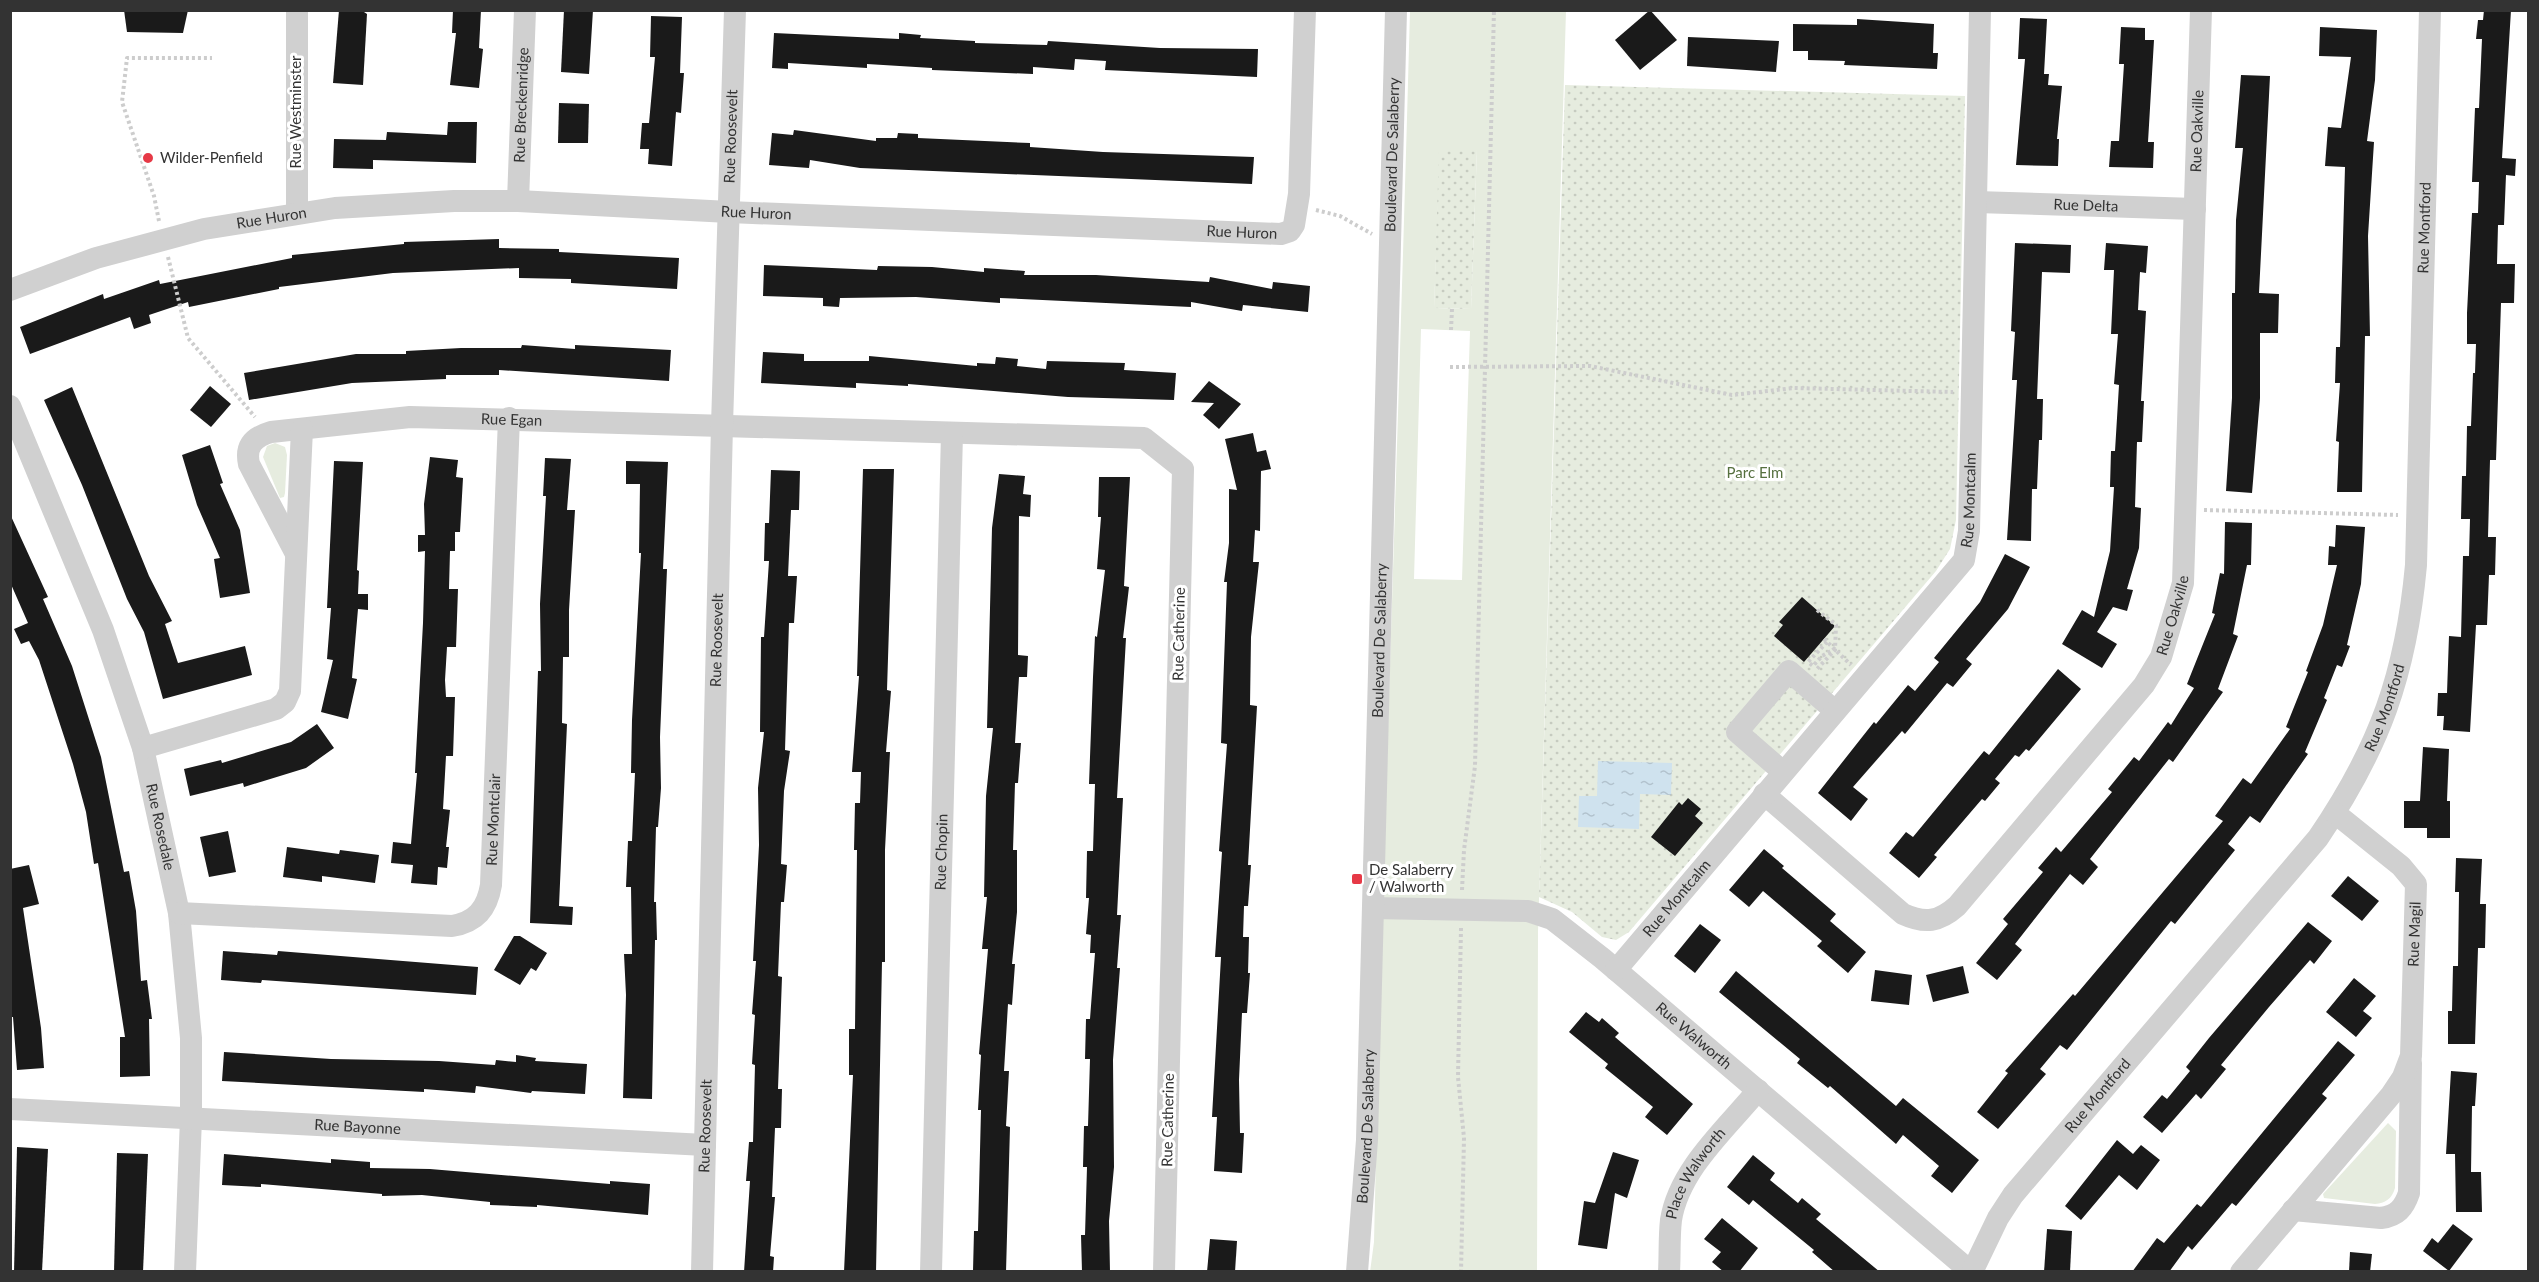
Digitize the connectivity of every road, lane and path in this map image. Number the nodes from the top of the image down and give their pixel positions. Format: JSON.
{"nodes":[{"id":1,"x":297,"y":10,"type":"edge"},
{"id":2,"x":525,"y":10,"type":"edge"},
{"id":3,"x":735,"y":10,"type":"edge"},
{"id":4,"x":1305,"y":10,"type":"edge"},
{"id":5,"x":1396,"y":10,"type":"edge"},
{"id":6,"x":1494,"y":10,"type":"edge"},
{"id":7,"x":1980,"y":10,"type":"edge"},
{"id":8,"x":2201,"y":10,"type":"edge"},
{"id":9,"x":2430,"y":10,"type":"edge"},
{"id":10,"x":212,"y":58,"type":"dead end"},
{"id":11,"x":518,"y":201,"type":"junction"},
{"id":12,"x":1976,"y":202,"type":"junction"},
{"id":13,"x":2195,"y":209,"type":"junction"},
{"id":14,"x":1314,"y":210,"type":"dead end"},
{"id":15,"x":729,"y":212,"type":"junction"},
{"id":16,"x":297,"y":213,"type":"junction"},
{"id":17,"x":1375,"y":235,"type":"dead end"},
{"id":18,"x":163,"y":239,"type":"junction"},
{"id":19,"x":10,"y":290,"type":"edge"},
{"id":20,"x":1452,"y":309,"type":"dead end"},
{"id":21,"x":1451,"y":330,"type":"dead end"},
{"id":22,"x":1450,"y":367,"type":"dead end"},
{"id":23,"x":1484,"y":367,"type":"junction"},
{"id":24,"x":1972,"y":392,"type":"junction"},
{"id":25,"x":10,"y":406,"type":"edge"},
{"id":26,"x":509,"y":418,"type":"junction"},
{"id":27,"x":722,"y":425,"type":"junction"},
{"id":28,"x":302,"y":429,"type":"junction"},
{"id":29,"x":271,"y":432,"type":"junction"},
{"id":30,"x":952,"y":433,"type":"junction"},
{"id":31,"x":2186,"y":509,"type":"junction"},
{"id":32,"x":2402,"y":515,"type":"dead end"},
{"id":33,"x":296,"y":554,"type":"junction"},
{"id":34,"x":1817,"y":610,"type":"dead end"},
{"id":35,"x":1833,"y":648,"type":"junction"},
{"id":36,"x":1804,"y":684,"type":"junction"},
{"id":37,"x":1835,"y":711,"type":"junction"},
{"id":38,"x":143,"y":748,"type":"junction"},
{"id":39,"x":1783,"y":772,"type":"junction"},
{"id":40,"x":1764,"y":794,"type":"junction"},
{"id":41,"x":2335,"y":813,"type":"junction"},
{"id":42,"x":1461,"y":893,"type":"dead end"},
{"id":43,"x":1373,"y":908,"type":"junction"},
{"id":44,"x":179,"y":913,"type":"junction"},
{"id":45,"x":1461,"y":926,"type":"dead end"},
{"id":46,"x":1616,"y":970,"type":"junction"},
{"id":47,"x":2411,"y":1056,"type":"junction"},
{"id":48,"x":1758,"y":1090,"type":"junction"},
{"id":49,"x":10,"y":1109,"type":"edge"},
{"id":50,"x":191,"y":1118,"type":"junction"},
{"id":51,"x":705,"y":1145,"type":"junction"},
{"id":52,"x":2293,"y":1210,"type":"junction"},
{"id":53,"x":185,"y":1272,"type":"edge"},
{"id":54,"x":702,"y":1272,"type":"edge"},
{"id":55,"x":931,"y":1272,"type":"edge"},
{"id":56,"x":1164,"y":1272,"type":"edge"},
{"id":57,"x":1358,"y":1272,"type":"edge"},
{"id":58,"x":1461,"y":1272,"type":"edge"},
{"id":59,"x":1670,"y":1272,"type":"edge"},
{"id":60,"x":1972,"y":1272,"type":"edge"},
{"id":61,"x":2241,"y":1272,"type":"edge"}],
"edges":[{"from":1,"to":16,"type":"street","name":"Rue Westminster"},
{"from":2,"to":11,"type":"street","name":"Rue Breckenridge"},
{"from":3,"to":15,"type":"street","name":"Rue Roosevelt"},
{"from":4,"to":15,"type":"street","name":"Rue Huron"},
{"from":5,"to":43,"type":"street","name":"Boulevard De Salaberry"},
{"from":6,"to":23,"type":"path"},
{"from":7,"to":12,"type":"street","name":"Rue Montcalm"},
{"from":8,"to":13,"type":"street","name":"Rue Oakville"},
{"from":9,"to":41,"type":"street","name":"Rue Montford"},
{"from":10,"to":18,"type":"path"},
{"from":11,"to":15,"type":"street","name":"Rue Huron"},
{"from":11,"to":16,"type":"street","name":"Rue Huron"},
{"from":12,"to":13,"type":"street","name":"Rue Delta"},
{"from":12,"to":24,"type":"street","name":"Rue Montcalm"},
{"from":13,"to":31,"type":"street","name":"Rue Oakville"},
{"from":14,"to":17,"type":"path"},
{"from":15,"to":27,"type":"street","name":"Rue Roosevelt"},
{"from":16,"to":18,"type":"street","name":"Rue Huron"},
{"from":18,"to":19,"type":"street","name":"Rue Huron"},
{"from":18,"to":29,"type":"path"},
{"from":20,"to":21,"type":"path"},
{"from":22,"to":23,"type":"path"},
{"from":23,"to":24,"type":"path"},
{"from":23,"to":42,"type":"path"},
{"from":24,"to":37,"type":"street","name":"Rue Montcalm"},
{"from":25,"to":38,"type":"street","name":"Rue Rosedale"},
{"from":26,"to":27,"type":"street","name":"Rue Egan"},
{"from":26,"to":28,"type":"street","name":"Rue Egan"},
{"from":26,"to":44,"type":"street","name":"Rue Montclair"},
{"from":27,"to":30,"type":"street","name":"Rue Catherine"},
{"from":27,"to":51,"type":"street","name":"Rue Roosevelt"},
{"from":28,"to":29,"type":"street","name":"Rue Egan"},
{"from":28,"to":33,"type":"street"},
{"from":29,"to":33,"type":"street"},
{"from":30,"to":55,"type":"street","name":"Rue Chopin"},
{"from":30,"to":56,"type":"street","name":"Rue Catherine"},
{"from":31,"to":32,"type":"path"},
{"from":31,"to":40,"type":"street","name":"Rue Oakville"},
{"from":33,"to":38,"type":"street"},
{"from":34,"to":35,"type":"path"},
{"from":35,"to":35,"type":"path"},
{"from":35,"to":36,"type":"path"},
{"from":36,"to":37,"type":"street"},
{"from":36,"to":39,"type":"street"},
{"from":37,"to":39,"type":"street","name":"Rue Montcalm"},
{"from":38,"to":44,"type":"street","name":"Rue Rosedale"},
{"from":39,"to":40,"type":"street","name":"Rue Montcalm"},
{"from":40,"to":46,"type":"street","name":"Rue Montcalm"},
{"from":41,"to":47,"type":"street","name":"Rue Magil"},
{"from":41,"to":60,"type":"street","name":"Rue Montford"},
{"from":43,"to":46,"type":"street","name":"Rue Walworth"},
{"from":43,"to":57,"type":"street","name":"Boulevard De Salaberry"},
{"from":44,"to":50,"type":"street","name":"Rue Rosedale"},
{"from":45,"to":58,"type":"path"},
{"from":46,"to":48,"type":"street","name":"Rue Walworth"},
{"from":47,"to":52,"type":"street","name":"Rue Magil"},
{"from":47,"to":52,"type":"street","name":"Rue Magil"},
{"from":48,"to":59,"type":"street","name":"Place Walworth"},
{"from":48,"to":60,"type":"street","name":"Rue Walworth"},
{"from":49,"to":50,"type":"street","name":"Rue Bayonne"},
{"from":50,"to":51,"type":"street","name":"Rue Bayonne"},
{"from":50,"to":53,"type":"street","name":"Rue Rosedale"},
{"from":51,"to":54,"type":"street","name":"Rue Roosevelt"},
{"from":52,"to":61,"type":"street","name":"Rue Magil"}]}
